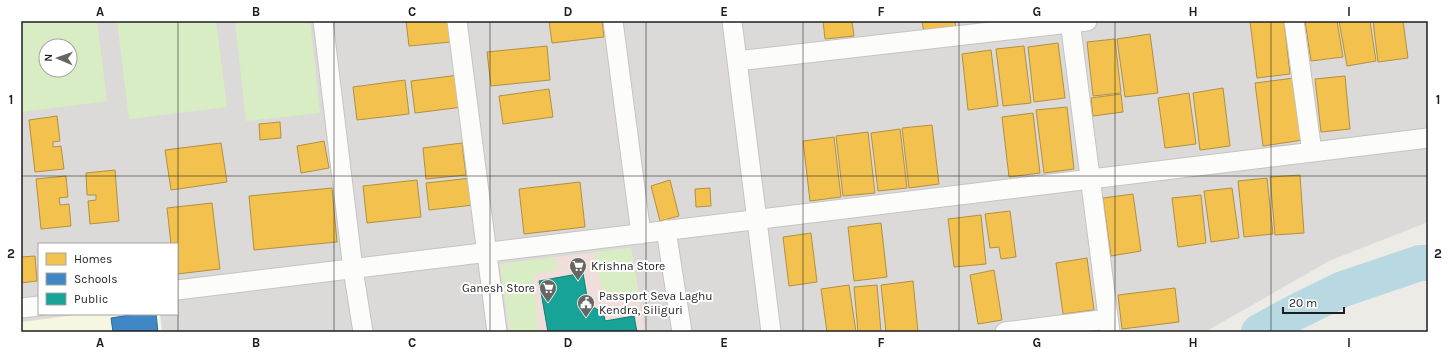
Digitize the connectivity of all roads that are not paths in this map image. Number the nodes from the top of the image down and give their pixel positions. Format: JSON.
{"nodes":[{"id":1,"x":323,"y":21,"type":"edge"},
{"id":2,"x":457,"y":21,"type":"edge"},
{"id":3,"x":613,"y":21,"type":"edge"},
{"id":4,"x":732,"y":21,"type":"edge"},
{"id":5,"x":1294,"y":21,"type":"edge"},
{"id":6,"x":1076,"y":22,"type":"edge"},
{"id":7,"x":737,"y":61,"type":"junction"},
{"id":8,"x":1428,"y":138,"type":"edge"},
{"id":9,"x":1312,"y":152,"type":"junction"},
{"id":10,"x":1090,"y":179,"type":"junction"},
{"id":11,"x":757,"y":220,"type":"junction"},
{"id":12,"x":666,"y":230,"type":"junction"},
{"id":13,"x":641,"y":234,"type":"junction"},
{"id":14,"x":486,"y":253,"type":"junction"},
{"id":15,"x":353,"y":269,"type":"junction"},
{"id":16,"x":178,"y":290,"type":"edge"},
{"id":17,"x":38,"y":306,"type":"edge"},
{"id":18,"x":21,"y":308,"type":"edge"},
{"id":19,"x":1109,"y":326,"type":"edge"},
{"id":20,"x":363,"y":332,"type":"edge"},
{"id":21,"x":497,"y":332,"type":"edge"},
{"id":22,"x":682,"y":332,"type":"edge"},
{"id":23,"x":770,"y":332,"type":"edge"},
{"id":24,"x":1005,"y":332,"type":"edge"}],
"edges":[{"from":1,"to":15,"type":"street"},
{"from":2,"to":14,"type":"street"},
{"from":3,"to":13,"type":"street"},
{"from":4,"to":7,"type":"street"},
{"from":5,"to":9,"type":"street"},
{"from":6,"to":7,"type":"street"},
{"from":6,"to":10,"type":"street"},
{"from":7,"to":11,"type":"street"},
{"from":8,"to":9,"type":"street"},
{"from":9,"to":10,"type":"street"},
{"from":10,"to":11,"type":"street"},
{"from":10,"to":19,"type":"street"},
{"from":11,"to":12,"type":"street"},
{"from":11,"to":23,"type":"street"},
{"from":12,"to":13,"type":"street"},
{"from":12,"to":22,"type":"street"},
{"from":13,"to":14,"type":"street"},
{"from":14,"to":15,"type":"street"},
{"from":14,"to":21,"type":"street"},
{"from":15,"to":16,"type":"street"},
{"from":15,"to":20,"type":"street"},
{"from":17,"to":18,"type":"street"},
{"from":19,"to":24,"type":"street"}]}
